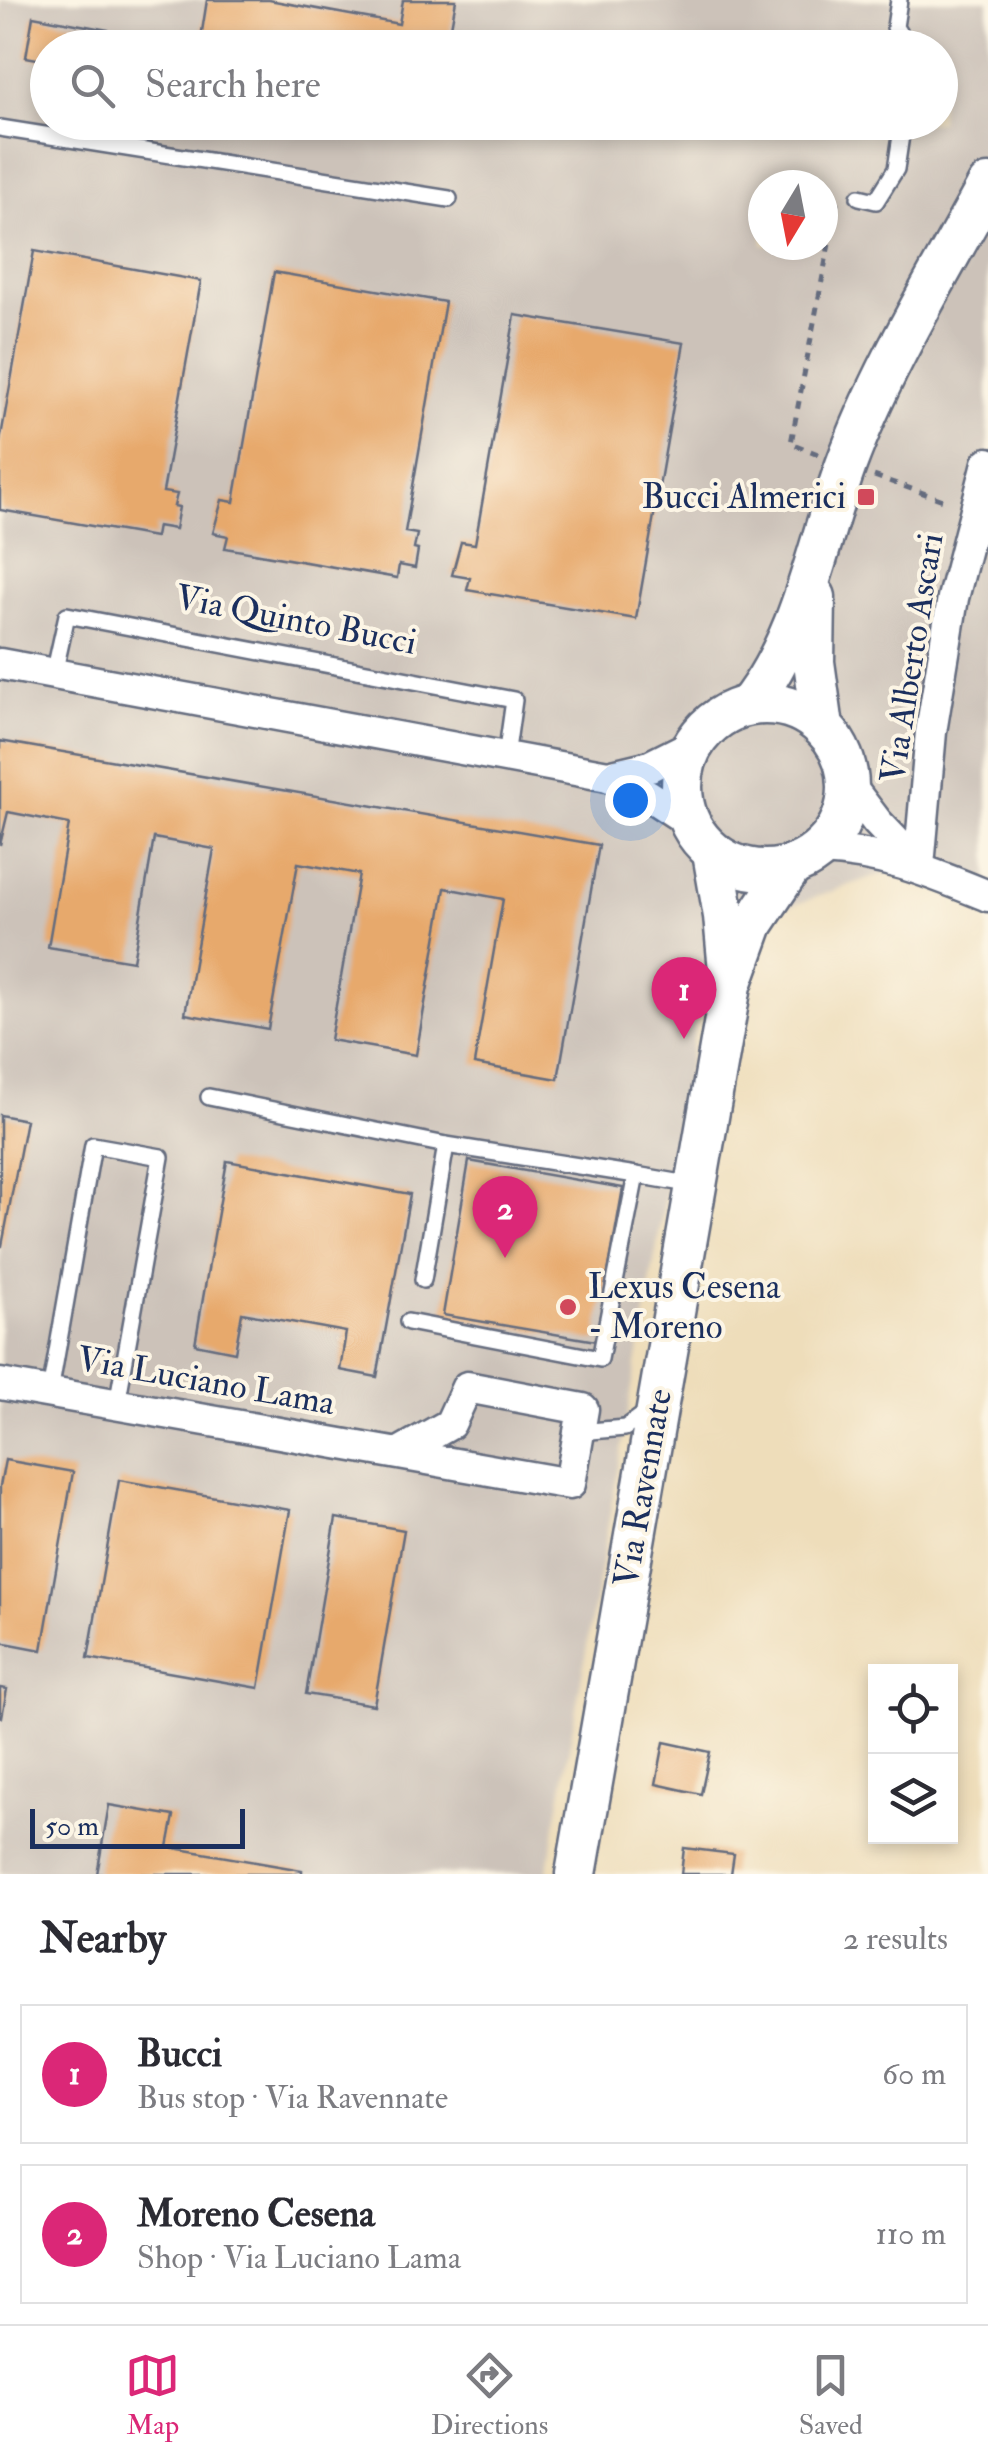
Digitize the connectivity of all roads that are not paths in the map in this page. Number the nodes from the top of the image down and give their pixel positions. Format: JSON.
{"nodes":[{"id":1,"x":900,"y":0,"type":"edge"},
{"id":2,"x":897,"y":30,"type":"edge"},
{"id":3,"x":0,"y":128,"type":"edge"},
{"id":4,"x":30,"y":133,"type":"edge"},
{"id":5,"x":75,"y":140,"type":"edge"},
{"id":6,"x":900,"y":140,"type":"edge"},
{"id":7,"x":988,"y":185,"type":"edge"},
{"id":8,"x":859,"y":197,"type":"dead end"},
{"id":9,"x":449,"y":200,"type":"dead end"},
{"id":10,"x":988,"y":463,"type":"edge"},
{"id":11,"x":817,"y":564,"type":"junction"},
{"id":12,"x":0,"y":664,"type":"edge"},
{"id":13,"x":54,"y":674,"type":"junction"},
{"id":14,"x":749,"y":705,"type":"junction"},
{"id":15,"x":823,"y":727,"type":"junction"},
{"id":16,"x":692,"y":745,"type":"junction"},
{"id":17,"x":506,"y":757,"type":"junction"},
{"id":18,"x":608,"y":776,"type":"junction"},
{"id":19,"x":849,"y":785,"type":"junction"},
{"id":20,"x":688,"y":821,"type":"junction"},
{"id":21,"x":713,"y":853,"type":"junction"},
{"id":22,"x":805,"y":858,"type":"junction"},
{"id":23,"x":919,"y":866,"type":"junction"},
{"id":24,"x":988,"y":896,"type":"edge"},
{"id":25,"x":731,"y":985,"type":"junction"},
{"id":26,"x":209,"y":1097,"type":"dead end"},
{"id":27,"x":446,"y":1145,"type":"junction"},
{"id":28,"x":636,"y":1175,"type":"junction"},
{"id":29,"x":696,"y":1185,"type":"junction"},
{"id":30,"x":422,"y":1280,"type":"dead end"},
{"id":31,"x":408,"y":1322,"type":"dead end"},
{"id":32,"x":0,"y":1384,"type":"edge"},
{"id":33,"x":50,"y":1392,"type":"junction"},
{"id":34,"x":117,"y":1404,"type":"junction"},
{"id":35,"x":658,"y":1404,"type":"junction"},
{"id":36,"x":579,"y":1432,"type":"junction"},
{"id":37,"x":400,"y":1453,"type":"junction"},
{"id":38,"x":576,"y":1874,"type":"edge"}],
"edges":[{"from":1,"to":2,"type":"lane"},
{"from":3,"to":4,"type":"lane"},
{"from":5,"to":9,"type":"lane"},
{"from":6,"to":8,"type":"lane"},
{"from":7,"to":11,"type":"main road"},
{"from":10,"to":23,"type":"street","name":"Via Alberto Ascari"},
{"from":11,"to":14,"type":"main road"},
{"from":11,"to":15,"type":"main road"},
{"from":12,"to":13,"type":"street"},
{"from":13,"to":17,"type":"street"},
{"from":13,"to":17,"type":"lane","name":"Via Quinto Bucci"},
{"from":14,"to":15,"type":"main road"},
{"from":14,"to":16,"type":"main road"},
{"from":15,"to":19,"type":"main road"},
{"from":16,"to":18,"type":"street"},
{"from":16,"to":20,"type":"main road"},
{"from":17,"to":18,"type":"street"},
{"from":18,"to":20,"type":"street"},
{"from":19,"to":22,"type":"main road"},
{"from":19,"to":23,"type":"street"},
{"from":20,"to":21,"type":"main road"},
{"from":21,"to":22,"type":"main road"},
{"from":21,"to":25,"type":"main road","name":"Via Ravennate"},
{"from":22,"to":23,"type":"street"},
{"from":22,"to":25,"type":"main road","name":"Via Ravennate"},
{"from":23,"to":24,"type":"street"},
{"from":25,"to":29,"type":"main road","name":"Via Ravennate"},
{"from":26,"to":27,"type":"lane"},
{"from":27,"to":28,"type":"lane"},
{"from":27,"to":30,"type":"lane"},
{"from":28,"to":29,"type":"lane"},
{"from":28,"to":31,"type":"lane"},
{"from":29,"to":35,"type":"main road","name":"Via Ravennate"},
{"from":32,"to":33,"type":"street","name":"Via Luciano Lama"},
{"from":33,"to":34,"type":"street","name":"Via Luciano Lama"},
{"from":33,"to":34,"type":"lane"},
{"from":34,"to":37,"type":"street","name":"Via Luciano Lama"},
{"from":35,"to":36,"type":"lane"},
{"from":35,"to":38,"type":"main road","name":"Via Ravennate"},
{"from":36,"to":37,"type":"street","name":"Via Luciano Lama"},
{"from":36,"to":37,"type":"street"}]}
